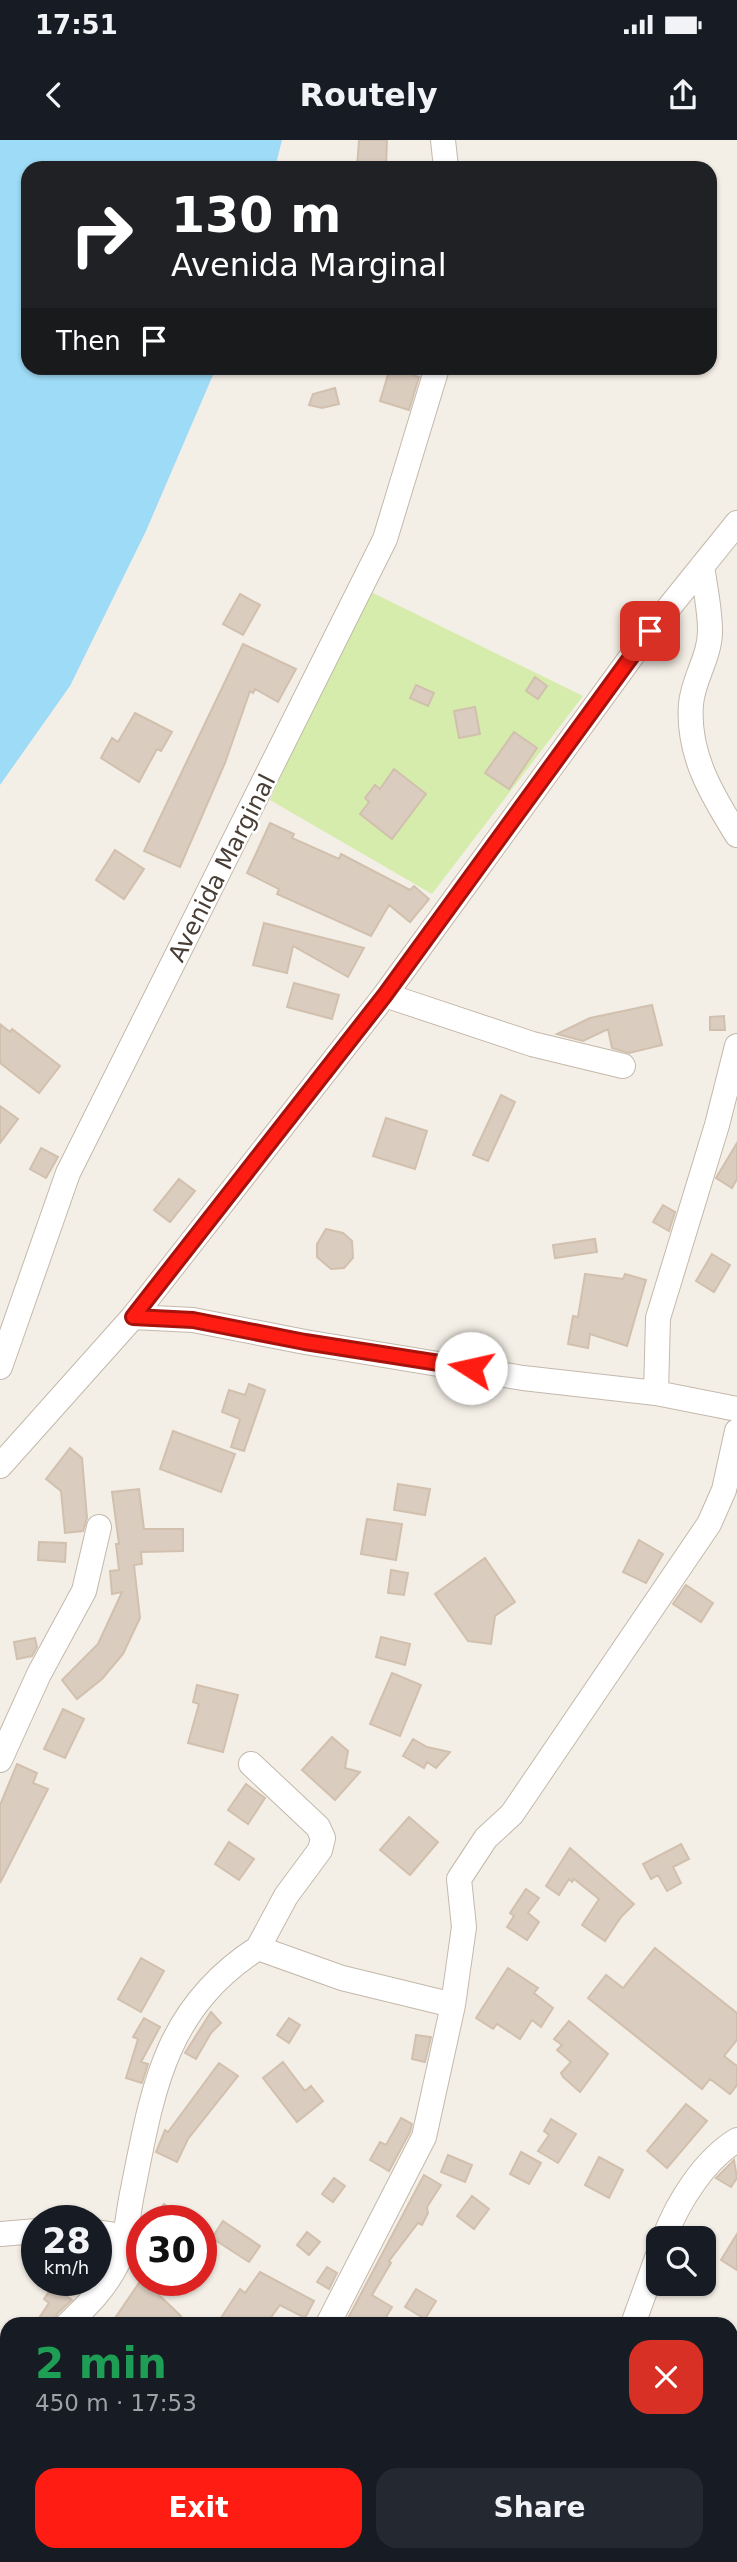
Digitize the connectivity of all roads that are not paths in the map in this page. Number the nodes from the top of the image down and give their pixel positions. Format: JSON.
{"nodes":[{"id":1,"x":443,"y":140,"type":"edge"},
{"id":2,"x":445,"y":161,"type":"edge"},
{"id":3,"x":435,"y":375,"type":"edge"},
{"id":4,"x":737,"y":523,"type":"edge"},
{"id":5,"x":702,"y":566,"type":"junction"},
{"id":6,"x":737,"y":835,"type":"edge"},
{"id":7,"x":385,"y":995,"type":"junction"},
{"id":8,"x":737,"y":1046,"type":"edge"},
{"id":9,"x":623,"y":1066,"type":"dead end"},
{"id":10,"x":133,"y":1317,"type":"junction"},
{"id":11,"x":0,"y":1367,"type":"edge"},
{"id":12,"x":656,"y":1393,"type":"junction"},
{"id":13,"x":737,"y":1409,"type":"edge"},
{"id":14,"x":737,"y":1431,"type":"edge"},
{"id":15,"x":0,"y":1466,"type":"edge"},
{"id":16,"x":99,"y":1527,"type":"dead end"},
{"id":17,"x":0,"y":1760,"type":"edge"},
{"id":18,"x":251,"y":1764,"type":"dead end"},
{"id":19,"x":258,"y":1948,"type":"junction"},
{"id":20,"x":453,"y":2005,"type":"junction"},
{"id":21,"x":737,"y":2140,"type":"edge"},
{"id":22,"x":669,"y":2226,"type":"edge"},
{"id":23,"x":21,"y":2232,"type":"edge"},
{"id":24,"x":0,"y":2234,"type":"edge"},
{"id":25,"x":112,"y":2234,"type":"edge"},
{"id":26,"x":123,"y":2236,"type":"junction"},
{"id":27,"x":646,"y":2290,"type":"edge"},
{"id":28,"x":76,"y":2317,"type":"edge"},
{"id":29,"x":332,"y":2317,"type":"edge"},
{"id":30,"x":636,"y":2317,"type":"edge"}],
"edges":[{"from":1,"to":2,"type":"street"},
{"from":3,"to":11,"type":"street","name":"Avenida Marginal"},
{"from":4,"to":5,"type":"street"},
{"from":5,"to":6,"type":"street"},
{"from":5,"to":7,"type":"street"},
{"from":7,"to":9,"type":"street"},
{"from":7,"to":10,"type":"street"},
{"from":8,"to":12,"type":"street"},
{"from":10,"to":12,"type":"street"},
{"from":10,"to":15,"type":"street"},
{"from":12,"to":13,"type":"street"},
{"from":14,"to":20,"type":"street"},
{"from":16,"to":17,"type":"street"},
{"from":18,"to":19,"type":"street"},
{"from":19,"to":20,"type":"street"},
{"from":19,"to":26,"type":"street"},
{"from":20,"to":29,"type":"street"},
{"from":21,"to":22,"type":"street"},
{"from":23,"to":24,"type":"street"},
{"from":25,"to":26,"type":"street"},
{"from":26,"to":28,"type":"street"},
{"from":27,"to":30,"type":"street"}]}
